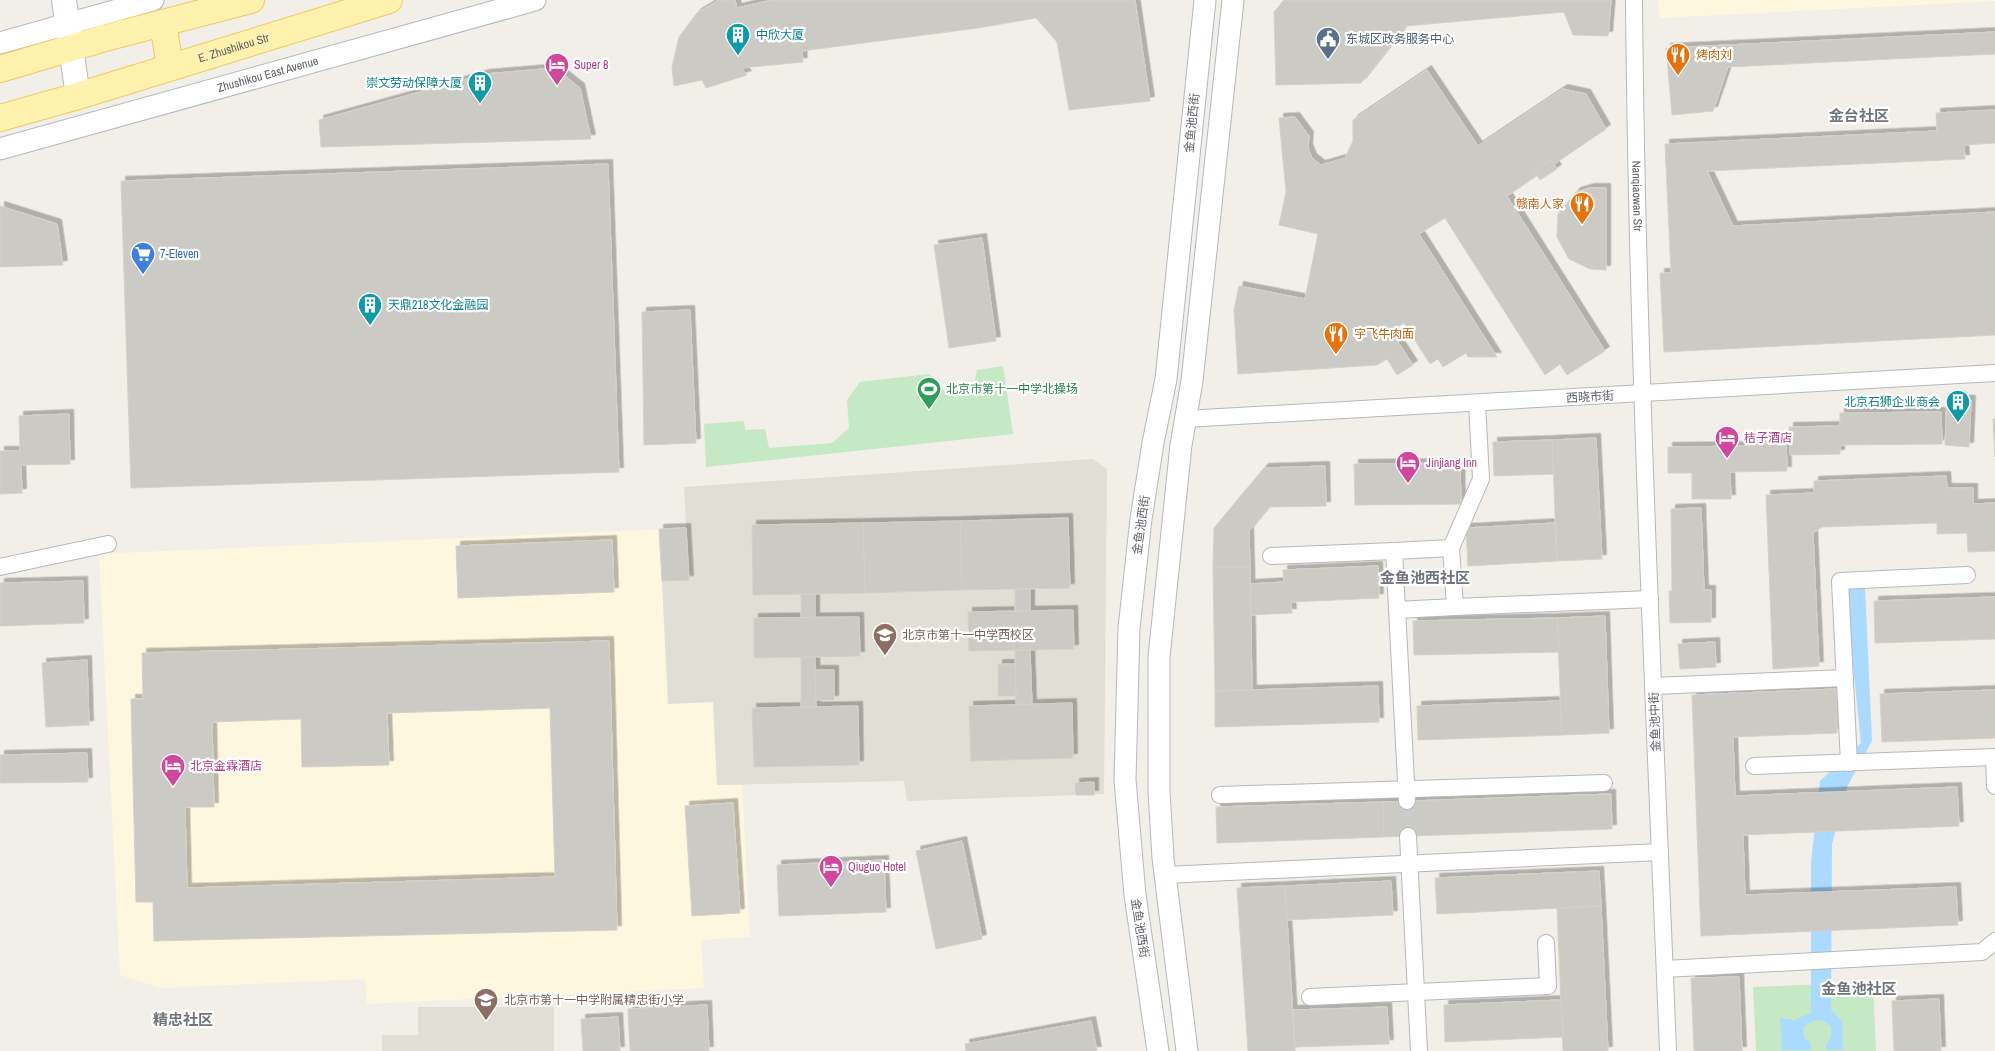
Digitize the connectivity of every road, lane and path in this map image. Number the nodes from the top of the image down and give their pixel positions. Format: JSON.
{"nodes":[{"id":1,"x":64,"y":0,"type":"edge"},
{"id":2,"x":251,"y":0,"type":"edge"},
{"id":3,"x":389,"y":0,"type":"edge"},
{"id":4,"x":535,"y":0,"type":"edge"},
{"id":5,"x":1205,"y":0,"type":"edge"},
{"id":6,"x":1233,"y":0,"type":"edge"},
{"id":7,"x":1634,"y":0,"type":"edge"},
{"id":8,"x":158,"y":12,"type":"edge"},
{"id":9,"x":69,"y":36,"type":"junction"},
{"id":10,"x":0,"y":43,"type":"edge"},
{"id":11,"x":170,"y":67,"type":"junction"},
{"id":12,"x":0,"y":69,"type":"edge"},
{"id":13,"x":78,"y":96,"type":"junction"},
{"id":14,"x":0,"y":118,"type":"edge"},
{"id":15,"x":0,"y":149,"type":"edge"},
{"id":16,"x":1995,"y":373,"type":"edge"},
{"id":17,"x":1642,"y":394,"type":"junction"},
{"id":18,"x":1476,"y":403,"type":"junction"},
{"id":19,"x":1185,"y":420,"type":"junction"},
{"id":20,"x":108,"y":544,"type":"dead end"},
{"id":21,"x":1451,"y":548,"type":"junction"},
{"id":22,"x":1394,"y":551,"type":"junction"},
{"id":23,"x":1271,"y":556,"type":"dead end"},
{"id":24,"x":0,"y":566,"type":"edge"},
{"id":25,"x":1966,"y":575,"type":"dead end"},
{"id":26,"x":1650,"y":598,"type":"junction"},
{"id":27,"x":1455,"y":607,"type":"junction"},
{"id":28,"x":1397,"y":610,"type":"junction"},
{"id":29,"x":1845,"y":678,"type":"junction"},
{"id":30,"x":1653,"y":686,"type":"junction"},
{"id":31,"x":1995,"y":757,"type":"edge"},
{"id":32,"x":1849,"y":763,"type":"junction"},
{"id":33,"x":1754,"y":766,"type":"dead end"},
{"id":34,"x":1604,"y":783,"type":"dead end"},
{"id":35,"x":1995,"y":786,"type":"edge"},
{"id":36,"x":1220,"y":795,"type":"dead end"},
{"id":37,"x":1406,"y":795,"type":"junction"},
{"id":38,"x":1408,"y":836,"type":"tunnel mouth"},
{"id":39,"x":1660,"y":852,"type":"junction"},
{"id":40,"x":1410,"y":864,"type":"junction"},
{"id":41,"x":1165,"y":875,"type":"junction"},
{"id":42,"x":1995,"y":941,"type":"edge"},
{"id":43,"x":1546,"y":943,"type":"dead end"},
{"id":44,"x":1664,"y":969,"type":"junction"},
{"id":45,"x":1416,"y":992,"type":"junction"},
{"id":46,"x":1310,"y":997,"type":"dead end"},
{"id":47,"x":1158,"y":1051,"type":"edge"},
{"id":48,"x":1187,"y":1051,"type":"edge"},
{"id":49,"x":1419,"y":1051,"type":"edge"},
{"id":50,"x":1668,"y":1051,"type":"edge"}],
"edges":[{"from":1,"to":9,"type":"main road"},
{"from":2,"to":8,"type":"main road"},
{"from":3,"to":11,"type":"main road","name":"E. Zhushikou Str"},
{"from":4,"to":15,"type":"street","name":"Zhushikou East Avenue"},
{"from":5,"to":47,"type":"street","name":"金鱼池西街"},
{"from":6,"to":19,"type":"street"},
{"from":7,"to":17,"type":"street","name":"Nanqiaowan Str"},
{"from":8,"to":9,"type":"main road"},
{"from":8,"to":11,"type":"main road"},
{"from":9,"to":10,"type":"street"},
{"from":9,"to":12,"type":"main road"},
{"from":9,"to":13,"type":"main road"},
{"from":11,"to":13,"type":"main road","name":"E. Zhushikou Str"},
{"from":13,"to":14,"type":"main road"},
{"from":16,"to":17,"type":"street","name":"西晓市街"},
{"from":17,"to":18,"type":"street","name":"西晓市街"},
{"from":17,"to":26,"type":"street","name":"金鱼池中街"},
{"from":18,"to":19,"type":"street","name":"西晓市街"},
{"from":18,"to":21,"type":"street"},
{"from":19,"to":41,"type":"street"},
{"from":20,"to":24,"type":"street"},
{"from":21,"to":22,"type":"street"},
{"from":21,"to":27,"type":"street"},
{"from":22,"to":23,"type":"street"},
{"from":22,"to":28,"type":"street"},
{"from":25,"to":29,"type":"street"},
{"from":26,"to":27,"type":"street"},
{"from":26,"to":30,"type":"street","name":"金鱼池中街"},
{"from":27,"to":28,"type":"street"},
{"from":28,"to":37,"type":"street"},
{"from":29,"to":30,"type":"street"},
{"from":29,"to":32,"type":"street"},
{"from":30,"to":39,"type":"street","name":"金鱼池中街"},
{"from":31,"to":32,"type":"street"},
{"from":31,"to":35,"type":"street"},
{"from":32,"to":33,"type":"street"},
{"from":34,"to":37,"type":"street"},
{"from":36,"to":37,"type":"street"},
{"from":38,"to":40,"type":"street"},
{"from":39,"to":40,"type":"street"},
{"from":39,"to":44,"type":"street","name":"金鱼池中街"},
{"from":40,"to":41,"type":"street"},
{"from":40,"to":45,"type":"street"},
{"from":41,"to":48,"type":"street"},
{"from":42,"to":44,"type":"street"},
{"from":43,"to":45,"type":"street"},
{"from":44,"to":50,"type":"street","name":"金鱼池中街"},
{"from":45,"to":46,"type":"street"},
{"from":45,"to":49,"type":"street"}]}
